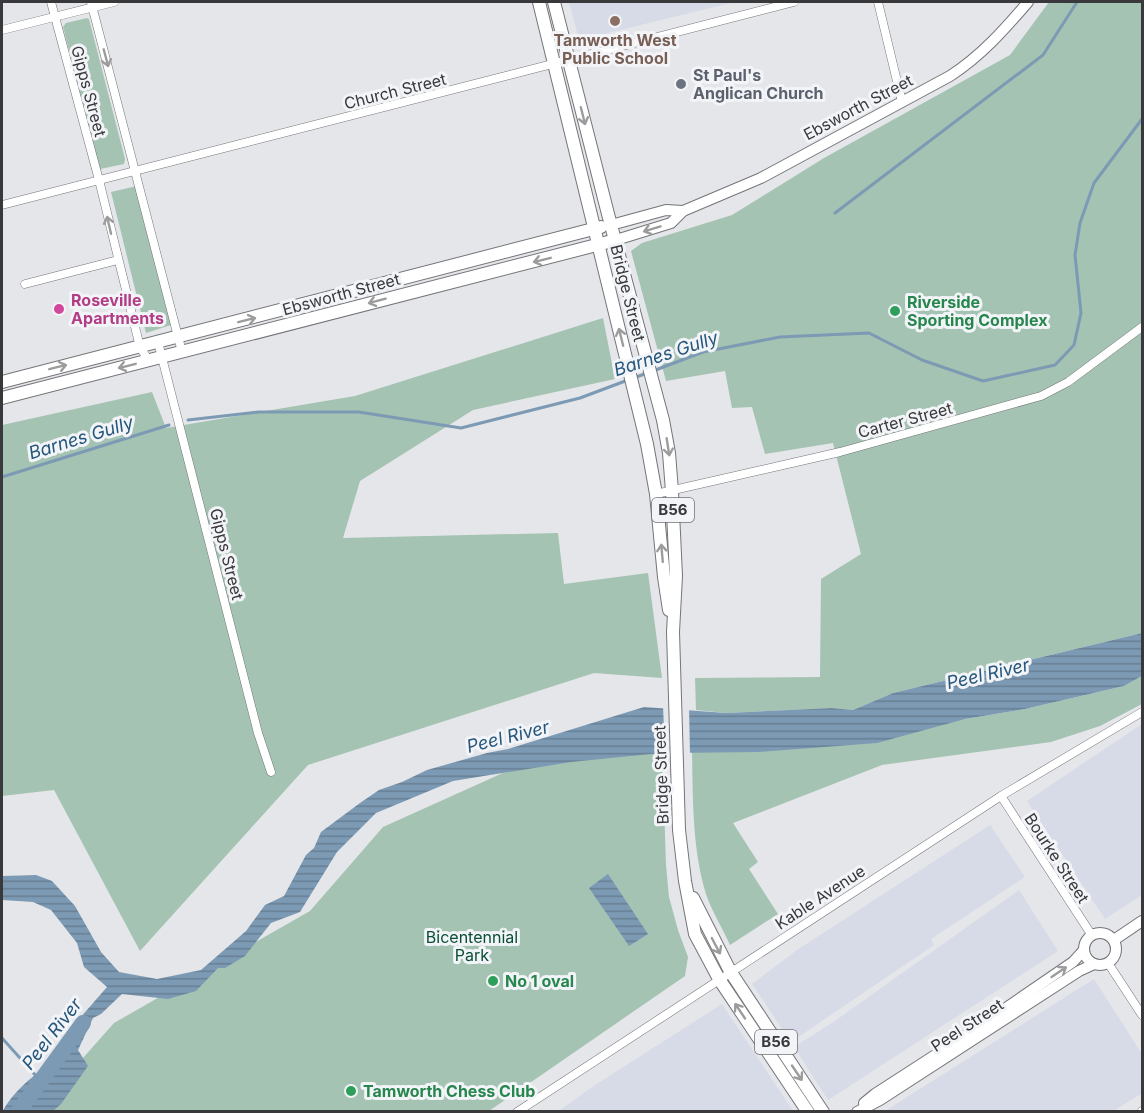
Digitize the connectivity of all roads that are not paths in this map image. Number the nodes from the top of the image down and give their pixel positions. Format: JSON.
{"nodes":[{"id":1,"x":51,"y":2,"type":"edge"},
{"id":2,"x":114,"y":2,"type":"edge"},
{"id":3,"x":538,"y":2,"type":"edge"},
{"id":4,"x":554,"y":2,"type":"edge"},
{"id":5,"x":794,"y":2,"type":"edge"},
{"id":6,"x":878,"y":2,"type":"edge"},
{"id":7,"x":1028,"y":2,"type":"edge"},
{"id":8,"x":92,"y":4,"type":"edge"},
{"id":9,"x":54,"y":17,"type":"junction"},
{"id":10,"x":2,"y":30,"type":"edge"},
{"id":11,"x":569,"y":60,"type":"junction"},
{"id":12,"x":554,"y":64,"type":"junction"},
{"id":13,"x":902,"y":102,"type":"junction"},
{"id":14,"x":136,"y":171,"type":"junction"},
{"id":15,"x":99,"y":180,"type":"junction"},
{"id":16,"x":2,"y":205,"type":"edge"},
{"id":17,"x":683,"y":211,"type":"junction"},
{"id":18,"x":611,"y":225,"type":"junction"},
{"id":19,"x":595,"y":229,"type":"junction"},
{"id":20,"x":616,"y":240,"type":"junction"},
{"id":21,"x":599,"y":245,"type":"junction"},
{"id":22,"x":118,"y":260,"type":"junction"},
{"id":23,"x":25,"y":284,"type":"dead end"},
{"id":24,"x":1143,"y":327,"type":"edge"},
{"id":25,"x":177,"y":338,"type":"junction"},
{"id":26,"x":158,"y":342,"type":"junction"},
{"id":27,"x":140,"y":347,"type":"junction"},
{"id":28,"x":182,"y":352,"type":"junction"},
{"id":29,"x":162,"y":357,"type":"junction"},
{"id":30,"x":149,"y":360,"type":"junction"},
{"id":31,"x":2,"y":382,"type":"edge"},
{"id":32,"x":2,"y":398,"type":"edge"},
{"id":33,"x":672,"y":491,"type":"junction"},
{"id":34,"x":656,"y":494,"type":"junction"},
{"id":35,"x":673,"y":632,"type":"junction"},
{"id":36,"x":1143,"y":712,"type":"edge"},
{"id":37,"x":271,"y":772,"type":"dead end"},
{"id":38,"x":1001,"y":796,"type":"junction"},
{"id":39,"x":685,"y":881,"type":"junction"},
{"id":40,"x":1143,"y":921,"type":"edge"},
{"id":41,"x":1091,"y":934,"type":"junction"},
{"id":42,"x":1114,"y":940,"type":"junction"},
{"id":43,"x":1083,"y":951,"type":"junction"},
{"id":44,"x":1108,"y":963,"type":"junction"},
{"id":45,"x":1094,"y":964,"type":"junction"},
{"id":46,"x":730,"y":971,"type":"junction"},
{"id":47,"x":719,"y":979,"type":"junction"},
{"id":48,"x":1143,"y":1015,"type":"edge"},
{"id":49,"x":517,"y":1112,"type":"edge"},
{"id":50,"x":808,"y":1112,"type":"edge"},
{"id":51,"x":823,"y":1112,"type":"edge"},
{"id":52,"x":856,"y":1112,"type":"edge"}],
"edges":[{"from":1,"to":9,"type":"street","name":"Gipps Street"},
{"from":2,"to":8,"type":"street"},
{"from":3,"to":12,"type":"main road","name":"Bridge Street","number":"B56"},
{"from":4,"to":11,"type":"main road","name":"Bridge Street","number":"B56"},
{"from":5,"to":11,"type":"street","name":"Church Street"},
{"from":6,"to":13,"type":"street"},
{"from":7,"to":13,"type":"main road","name":"Ebsworth Street"},
{"from":8,"to":9,"type":"street"},
{"from":8,"to":14,"type":"street","name":"Gipps Street","one_way":true},
{"from":9,"to":10,"type":"street"},
{"from":9,"to":15,"type":"street","name":"Gipps Street"},
{"from":11,"to":12,"type":"street","name":"Church Street"},
{"from":11,"to":18,"type":"main road","name":"Bridge Street","number":"B56","one_way":true},
{"from":12,"to":14,"type":"street","name":"Church Street"},
{"from":12,"to":19,"type":"main road","name":"Bridge Street","number":"B56"},
{"from":13,"to":17,"type":"main road","name":"Ebsworth Street"},
{"from":14,"to":15,"type":"street","name":"Church Street"},
{"from":14,"to":25,"type":"street","name":"Gipps Street"},
{"from":15,"to":16,"type":"street","name":"Church Street"},
{"from":22,"to":15,"type":"street","name":"Gipps Street","one_way":true},
{"from":17,"to":18,"type":"main road","name":"Ebsworth Street"},
{"from":17,"to":20,"type":"main road","name":"Ebsworth Street","one_way":true},
{"from":18,"to":19,"type":"main road","name":"Ebsworth Street"},
{"from":18,"to":20,"type":"main road","name":"Bridge Street","number":"B56"},
{"from":19,"to":21,"type":"main road","name":"Bridge Street","number":"B56"},
{"from":25,"to":19,"type":"main road","name":"Ebsworth Street","one_way":true},
{"from":20,"to":21,"type":"main road","name":"Ebsworth Street"},
{"from":20,"to":33,"type":"main road","name":"Bridge Street","number":"B56","one_way":true},
{"from":21,"to":28,"type":"main road","name":"Ebsworth Street","one_way":true},
{"from":34,"to":21,"type":"main road","name":"Bridge Street","number":"B56","one_way":true},
{"from":22,"to":23,"type":"street"},
{"from":22,"to":27,"type":"street","name":"Gipps Street"},
{"from":24,"to":33,"type":"street","name":"Carter Street"},
{"from":25,"to":26,"type":"main road","name":"Ebsworth Street"},
{"from":25,"to":28,"type":"street","name":"Gipps Street"},
{"from":26,"to":27,"type":"main road","name":"Ebsworth Street"},
{"from":26,"to":29,"type":"street","name":"Gipps Street"},
{"from":27,"to":30,"type":"street","name":"Gipps Street"},
{"from":31,"to":27,"type":"main road","name":"Ebsworth Street","one_way":true},
{"from":28,"to":29,"type":"main road","name":"Ebsworth Street"},
{"from":29,"to":30,"type":"main road","name":"Ebsworth Street"},
{"from":29,"to":37,"type":"street","name":"Gipps Street"},
{"from":30,"to":32,"type":"main road","name":"Ebsworth Street","one_way":true},
{"from":33,"to":34,"type":"street","name":"Carter Street"},
{"from":33,"to":35,"type":"main road","name":"Bridge Street","number":"B56"},
{"from":35,"to":34,"type":"main road","name":"Bridge Street","number":"B56","one_way":true},
{"from":35,"to":39,"type":"main road","name":"Bridge Street","number":"B56"},
{"from":36,"to":38,"type":"street","name":"Kable Avenue"},
{"from":38,"to":41,"type":"street","name":"Bourke Street"},
{"from":38,"to":46,"type":"street","name":"Kable Avenue"},
{"from":39,"to":46,"type":"main road","name":"Bridge Street","number":"B56","one_way":true},
{"from":39,"to":47,"type":"main road","name":"Bridge Street","number":"B56"},
{"from":40,"to":42,"type":"main road"},
{"from":41,"to":42,"type":"main road"},
{"from":41,"to":43,"type":"main road"},
{"from":42,"to":44,"type":"main road"},
{"from":43,"to":45,"type":"main road"},
{"from":52,"to":43,"type":"main road","name":"Peel Street","one_way":true},
{"from":44,"to":45,"type":"main road"},
{"from":44,"to":48,"type":"street"},
{"from":45,"to":52,"type":"main road","name":"Peel Street"},
{"from":46,"to":47,"type":"street","name":"Kable Avenue"},
{"from":46,"to":51,"type":"main road","number":"B56","one_way":true},
{"from":47,"to":49,"type":"street","name":"Kable Avenue"},
{"from":50,"to":47,"type":"main road","number":"B56","one_way":true}]}
